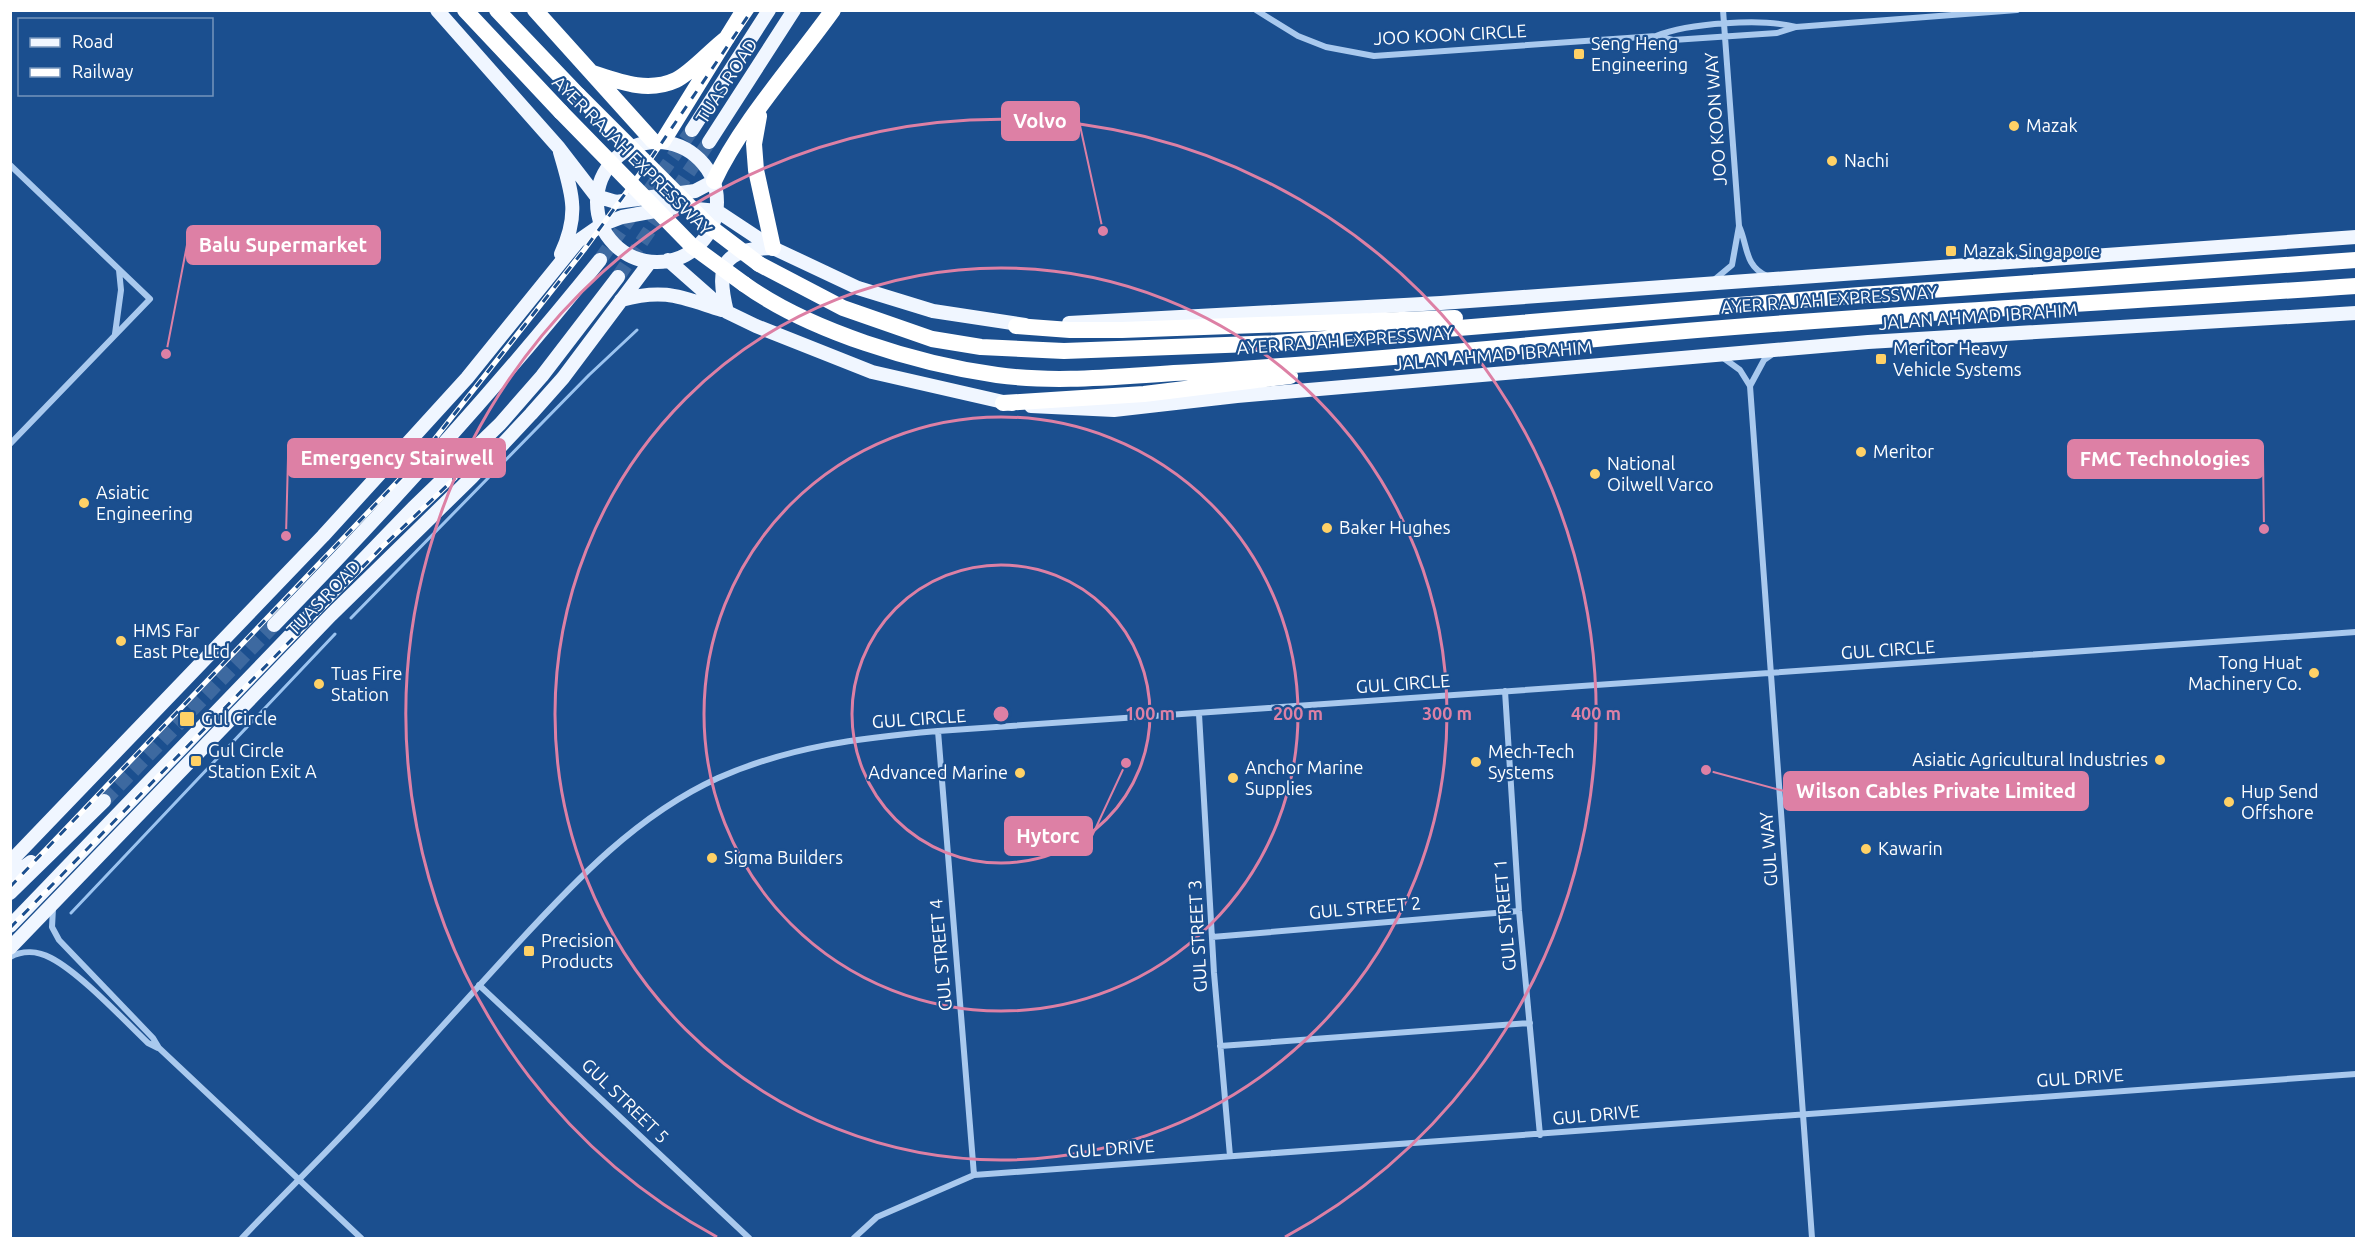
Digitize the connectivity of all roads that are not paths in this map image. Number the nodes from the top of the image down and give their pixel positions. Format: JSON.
{"nodes":[{"id":1,"x":436,"y":10,"type":"edge"},
{"id":2,"x":465,"y":10,"type":"edge"},
{"id":3,"x":497,"y":10,"type":"edge"},
{"id":4,"x":535,"y":10,"type":"edge"},
{"id":5,"x":744,"y":10,"type":"edge"},
{"id":6,"x":769,"y":10,"type":"edge"},
{"id":7,"x":794,"y":10,"type":"edge"},
{"id":8,"x":833,"y":10,"type":"edge"},
{"id":9,"x":1256,"y":10,"type":"edge"},
{"id":10,"x":1724,"y":10,"type":"edge"},
{"id":11,"x":2017,"y":10,"type":"edge"},
{"id":12,"x":1725,"y":25,"type":"junction"},
{"id":13,"x":1796,"y":27,"type":"junction"},
{"id":14,"x":1656,"y":36,"type":"junction"},
{"id":15,"x":1725,"y":37,"type":"junction"},
{"id":16,"x":727,"y":38,"type":"junction"},
{"id":17,"x":591,"y":72,"type":"junction"},
{"id":18,"x":760,"y":109,"type":"junction"},
{"id":19,"x":692,"y":130,"type":"tunnel mouth"},
{"id":20,"x":658,"y":141,"type":"junction"},
{"id":21,"x":709,"y":142,"type":"tunnel mouth"},
{"id":22,"x":559,"y":148,"type":"junction"},
{"id":23,"x":10,"y":165,"type":"edge"},
{"id":24,"x":714,"y":181,"type":"junction"},
{"id":25,"x":596,"y":196,"type":"junction"},
{"id":26,"x":717,"y":211,"type":"junction"},
{"id":27,"x":601,"y":225,"type":"junction"},
{"id":28,"x":1739,"y":226,"type":"junction"},
{"id":29,"x":2356,"y":237,"type":"edge"},
{"id":30,"x":773,"y":248,"type":"junction"},
{"id":31,"x":600,"y":260,"type":"tunnel mouth"},
{"id":32,"x":668,"y":260,"type":"junction"},
{"id":33,"x":2356,"y":260,"type":"edge"},
{"id":34,"x":650,"y":262,"type":"junction"},
{"id":35,"x":118,"y":269,"type":"junction"},
{"id":36,"x":618,"y":277,"type":"tunnel mouth"},
{"id":37,"x":1779,"y":279,"type":"junction"},
{"id":38,"x":1708,"y":284,"type":"junction"},
{"id":39,"x":2356,"y":286,"type":"edge"},
{"id":40,"x":542,"y":288,"type":"junction"},
{"id":41,"x":621,"y":300,"type":"junction"},
{"id":42,"x":727,"y":312,"type":"junction"},
{"id":43,"x":2356,"y":313,"type":"edge"},
{"id":44,"x":1594,"y":316,"type":"junction"},
{"id":45,"x":1016,"y":326,"type":"junction"},
{"id":46,"x":114,"y":335,"type":"junction"},
{"id":47,"x":1782,"y":349,"type":"junction"},
{"id":48,"x":1712,"y":354,"type":"junction"},
{"id":49,"x":1321,"y":365,"type":"junction"},
{"id":50,"x":1750,"y":386,"type":"junction"},
{"id":51,"x":1003,"y":403,"type":"junction"},
{"id":52,"x":10,"y":444,"type":"edge"},
{"id":53,"x":274,"y":625,"type":"tunnel mouth"},
{"id":54,"x":2356,"y":632,"type":"edge"},
{"id":55,"x":1772,"y":674,"type":"junction"},
{"id":56,"x":1505,"y":691,"type":"junction"},
{"id":57,"x":1199,"y":714,"type":"junction"},
{"id":58,"x":938,"y":731,"type":"junction"},
{"id":59,"x":104,"y":801,"type":"tunnel mouth"},
{"id":60,"x":59,"y":845,"type":"junction"},
{"id":61,"x":13,"y":858,"type":"edge"},
{"id":62,"x":10,"y":877,"type":"edge"},
{"id":63,"x":10,"y":892,"type":"edge"},
{"id":64,"x":58,"y":896,"type":"junction"},
{"id":65,"x":1519,"y":911,"type":"junction"},
{"id":66,"x":10,"y":926,"type":"edge"},
{"id":67,"x":1212,"y":937,"type":"junction"},
{"id":68,"x":10,"y":948,"type":"edge"},
{"id":69,"x":10,"y":957,"type":"edge"},
{"id":70,"x":479,"y":985,"type":"junction"},
{"id":71,"x":1530,"y":1023,"type":"junction"},
{"id":72,"x":1220,"y":1046,"type":"junction"},
{"id":73,"x":159,"y":1048,"type":"junction"},
{"id":74,"x":2356,"y":1074,"type":"edge"},
{"id":75,"x":1803,"y":1114,"type":"junction"},
{"id":76,"x":1540,"y":1135,"type":"junction"},
{"id":77,"x":1230,"y":1156,"type":"junction"},
{"id":78,"x":974,"y":1175,"type":"junction"},
{"id":79,"x":298,"y":1179,"type":"junction"},
{"id":80,"x":242,"y":1239,"type":"edge"},
{"id":81,"x":362,"y":1239,"type":"edge"},
{"id":82,"x":749,"y":1239,"type":"edge"},
{"id":83,"x":854,"y":1239,"type":"edge"},
{"id":84,"x":1812,"y":1239,"type":"edge"}],
"edges":[{"from":1,"to":22,"type":"main road"},
{"from":2,"to":49,"type":"highway","name":"AYER RAJAH EXPRESSWAY","bridge":true},
{"from":3,"to":44,"type":"highway","name":"AYER RAJAH EXPRESSWAY","bridge":true},
{"from":4,"to":17,"type":"highway"},
{"from":5,"to":16,"type":"highway"},
{"from":6,"to":19,"type":"main road","name":"TUAS ROAD"},
{"from":7,"to":21,"type":"main road","name":"TUAS ROAD"},
{"from":8,"to":18,"type":"highway"},
{"from":9,"to":14,"type":"street","name":"JOO KOON CIRCLE"},
{"from":10,"to":12,"type":"street","name":"JOO KOON WAY"},
{"from":11,"to":13,"type":"street","name":"JOO KOON CIRCLE"},
{"from":12,"to":13,"type":"street","name":"JOO KOON CIRCLE"},
{"from":12,"to":14,"type":"street","name":"JOO KOON CIRCLE"},
{"from":12,"to":15,"type":"street","name":"JOO KOON WAY"},
{"from":13,"to":15,"type":"street","name":"JOO KOON CIRCLE"},
{"from":14,"to":15,"type":"street","name":"JOO KOON CIRCLE"},
{"from":15,"to":28,"type":"street","name":"JOO KOON WAY"},
{"from":16,"to":17,"type":"highway"},
{"from":16,"to":20,"type":"highway"},
{"from":17,"to":20,"type":"highway"},
{"from":18,"to":24,"type":"highway"},
{"from":18,"to":30,"type":"highway"},
{"from":20,"to":24,"type":"main road"},
{"from":20,"to":25,"type":"main road"},
{"from":22,"to":25,"type":"main road"},
{"from":22,"to":40,"type":"main road"},
{"from":23,"to":35,"type":"street"},
{"from":24,"to":25,"type":"main road"},
{"from":24,"to":26,"type":"main road"},
{"from":25,"to":27,"type":"main road"},
{"from":26,"to":27,"type":"main road"},
{"from":26,"to":30,"type":"main road"},
{"from":26,"to":32,"type":"main road"},
{"from":27,"to":34,"type":"main road"},
{"from":27,"to":40,"type":"main road"},
{"from":28,"to":37,"type":"street","name":"JOO KOON WAY"},
{"from":28,"to":38,"type":"street","name":"JOO KOON WAY"},
{"from":29,"to":37,"type":"main road"},
{"from":30,"to":42,"type":"main road"},
{"from":30,"to":45,"type":"main road"},
{"from":31,"to":53,"type":"main road","name":"TUAS ROAD"},
{"from":32,"to":34,"type":"main road"},
{"from":32,"to":42,"type":"main road","name":"JALAN AHMAD IBRAHIM"},
{"from":33,"to":44,"type":"highway","name":"AYER RAJAH EXPRESSWAY"},
{"from":34,"to":41,"type":"main road","name":"TUAS ROAD"},
{"from":35,"to":46,"type":"street"},
{"from":35,"to":46,"type":"street"},
{"from":36,"to":66,"type":"main road","name":"TUAS ROAD"},
{"from":37,"to":38,"type":"main road"},
{"from":38,"to":45,"type":"main road"},
{"from":39,"to":49,"type":"highway","name":"AYER RAJAH EXPRESSWAY"},
{"from":40,"to":61,"type":"main road"},
{"from":41,"to":42,"type":"main road"},
{"from":41,"to":64,"type":"main road","name":"TUAS ROAD"},
{"from":42,"to":51,"type":"main road","name":"JALAN AHMAD IBRAHIM"},
{"from":43,"to":47,"type":"main road","name":"JALAN AHMAD IBRAHIM"},
{"from":44,"to":45,"type":"highway"},
{"from":46,"to":52,"type":"street"},
{"from":47,"to":48,"type":"main road","name":"JALAN AHMAD IBRAHIM"},
{"from":47,"to":50,"type":"street"},
{"from":48,"to":50,"type":"street"},
{"from":48,"to":51,"type":"main road","name":"JALAN AHMAD IBRAHIM"},
{"from":49,"to":51,"type":"highway"},
{"from":50,"to":55,"type":"street","name":"GUL WAY"},
{"from":54,"to":55,"type":"street","name":"GUL CIRCLE"},
{"from":55,"to":56,"type":"street","name":"GUL CIRCLE"},
{"from":55,"to":75,"type":"street","name":"GUL WAY"},
{"from":56,"to":57,"type":"street","name":"GUL CIRCLE"},
{"from":56,"to":65,"type":"street","name":"GUL STREET 1"},
{"from":57,"to":58,"type":"street","name":"GUL CIRCLE"},
{"from":57,"to":67,"type":"street","name":"GUL STREET 3"},
{"from":58,"to":70,"type":"street","name":"GUL CIRCLE"},
{"from":58,"to":78,"type":"street","name":"GUL STREET 4"},
{"from":59,"to":60,"type":"main road"},
{"from":60,"to":62,"type":"main road"},
{"from":60,"to":63,"type":"main road"},
{"from":64,"to":68,"type":"main road","name":"TUAS ROAD"},
{"from":64,"to":73,"type":"street"},
{"from":65,"to":67,"type":"street","name":"GUL STREET 2"},
{"from":65,"to":71,"type":"street","name":"GUL STREET 1"},
{"from":67,"to":72,"type":"street","name":"GUL STREET 3"},
{"from":69,"to":73,"type":"street"},
{"from":70,"to":79,"type":"street","name":"GUL CIRCLE"},
{"from":70,"to":82,"type":"street","name":"GUL STREET 5"},
{"from":71,"to":72,"type":"street"},
{"from":71,"to":76,"type":"street","name":"GUL STREET 1"},
{"from":72,"to":77,"type":"street","name":"GUL STREET 3"},
{"from":73,"to":79,"type":"street"},
{"from":74,"to":75,"type":"street","name":"GUL DRIVE"},
{"from":75,"to":76,"type":"street","name":"GUL DRIVE"},
{"from":75,"to":84,"type":"street","name":"GUL WAY"},
{"from":76,"to":77,"type":"street","name":"GUL DRIVE"},
{"from":77,"to":78,"type":"street","name":"GUL DRIVE"},
{"from":78,"to":83,"type":"street","name":"GUL DRIVE"},
{"from":79,"to":80,"type":"street","name":"GUL CIRCLE"},
{"from":79,"to":81,"type":"street"}]}
